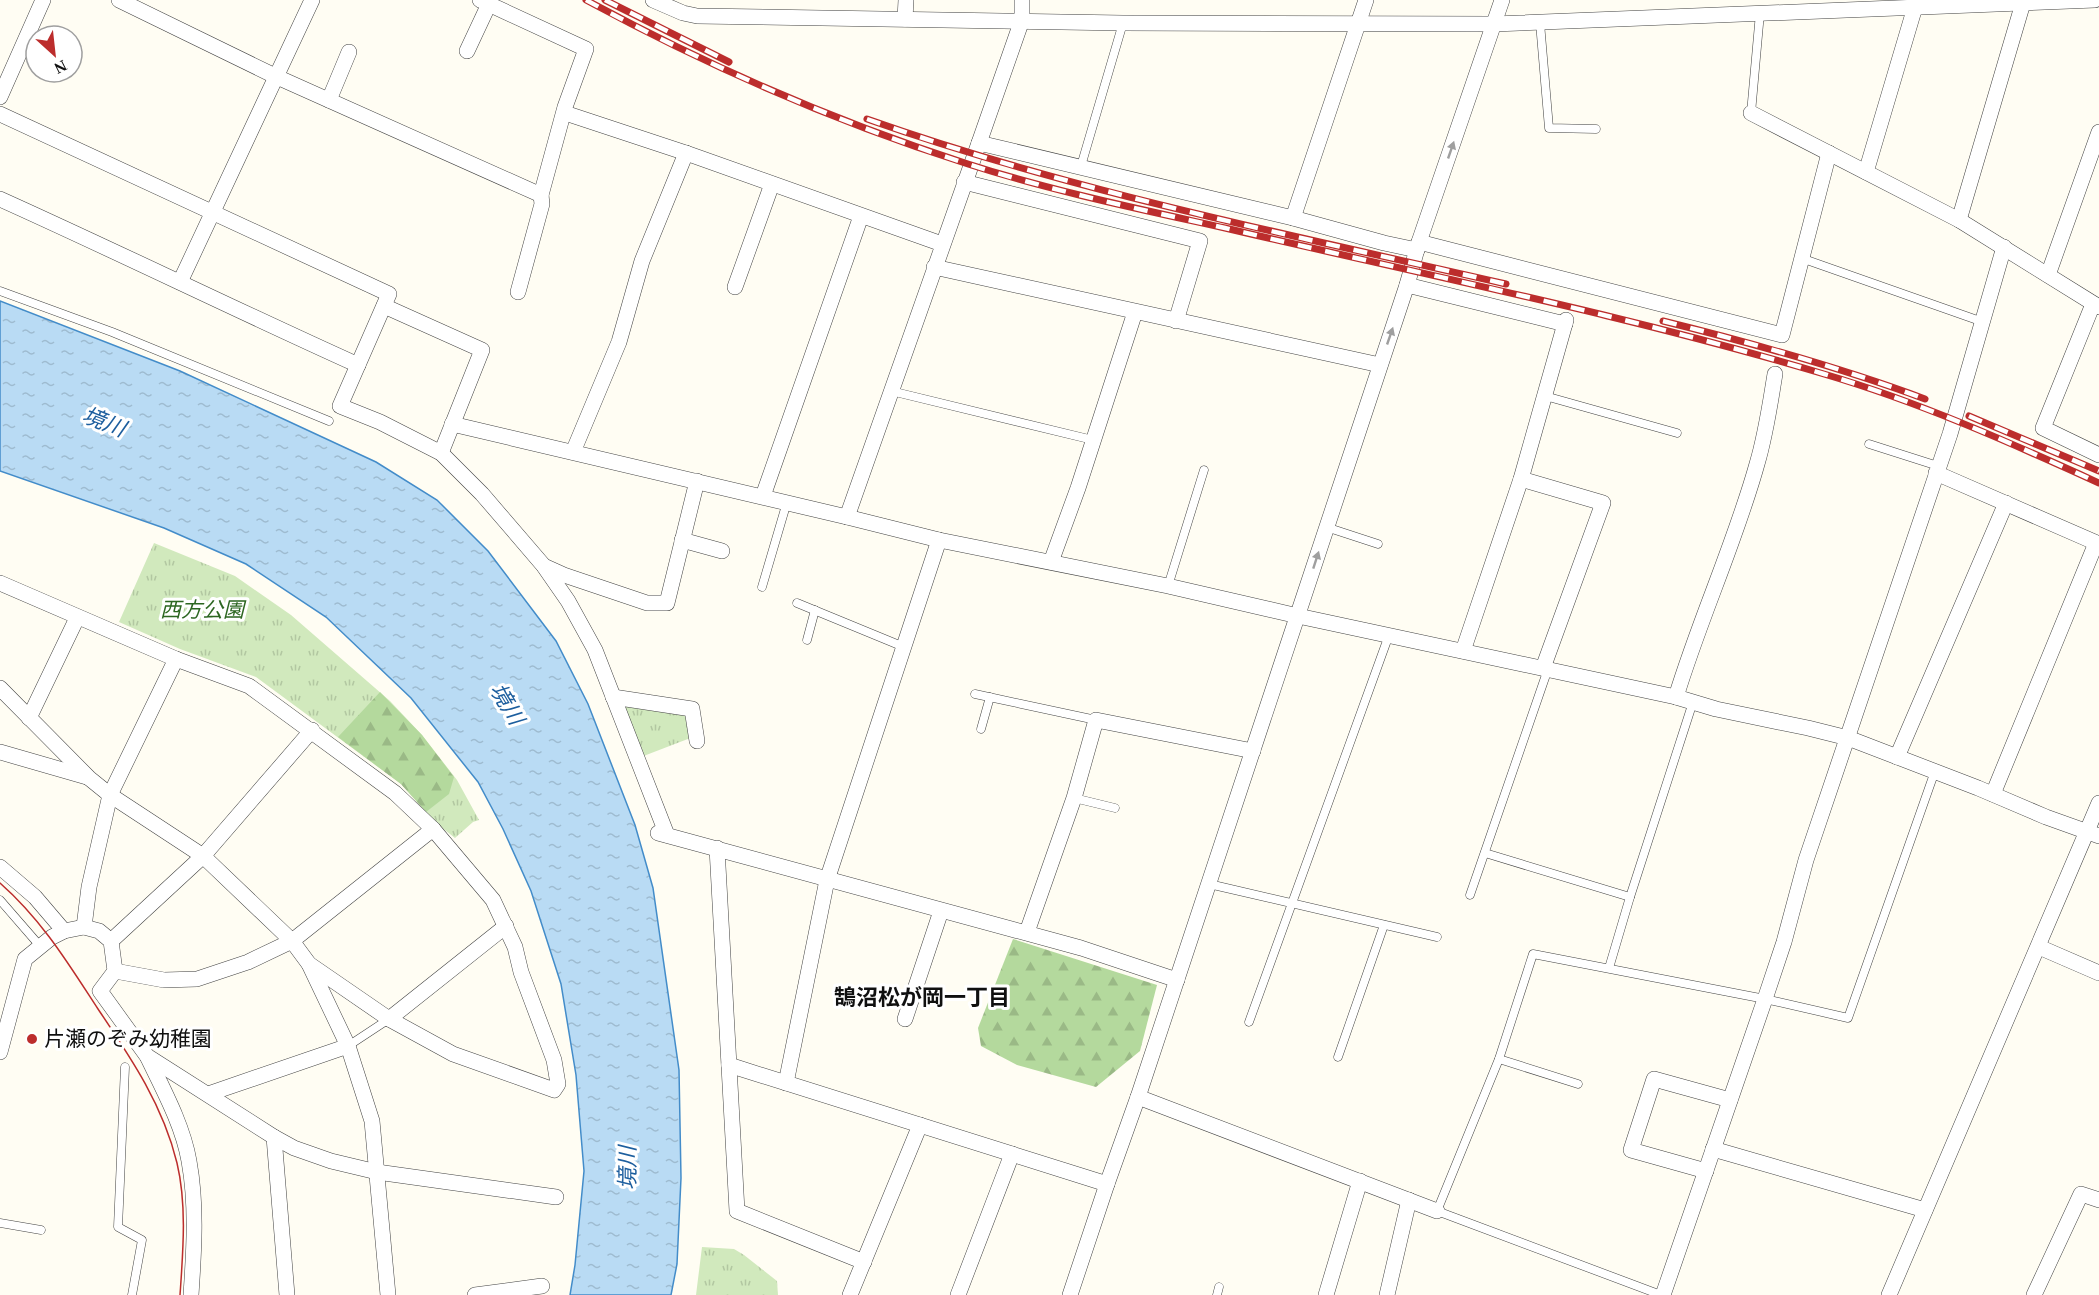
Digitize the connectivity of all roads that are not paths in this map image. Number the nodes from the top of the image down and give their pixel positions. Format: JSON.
{"nodes":[{"id":1,"x":44,"y":0,"type":"edge"},
{"id":2,"x":119,"y":0,"type":"edge"},
{"id":3,"x":312,"y":0,"type":"edge"},
{"id":4,"x":653,"y":0,"type":"edge"},
{"id":5,"x":906,"y":0,"type":"edge"},
{"id":6,"x":1022,"y":0,"type":"edge"},
{"id":7,"x":1366,"y":0,"type":"edge"},
{"id":8,"x":1502,"y":0,"type":"edge"},
{"id":9,"x":2095,"y":0,"type":"edge"},
{"id":10,"x":485,"y":2,"type":"edge"},
{"id":11,"x":2024,"y":3,"type":"junction"},
{"id":12,"x":1915,"y":8,"type":"junction"},
{"id":13,"x":1760,"y":13,"type":"junction"},
{"id":14,"x":905,"y":19,"type":"junction"},
{"id":15,"x":1022,"y":20,"type":"junction"},
{"id":16,"x":1123,"y":23,"type":"junction"},
{"id":17,"x":1540,"y":23,"type":"junction"},
{"id":18,"x":1360,"y":24,"type":"junction"},
{"id":19,"x":1494,"y":24,"type":"junction"},
{"id":20,"x":467,"y":51,"type":"dead end"},
{"id":21,"x":350,"y":52,"type":"dead end"},
{"id":22,"x":277,"y":76,"type":"junction"},
{"id":23,"x":0,"y":97,"type":"edge"},
{"id":24,"x":329,"y":100,"type":"junction"},
{"id":25,"x":1751,"y":112,"type":"joint"},
{"id":26,"x":565,"y":113,"type":"junction"},
{"id":27,"x":0,"y":114,"type":"edge"},
{"id":28,"x":1596,"y":129,"type":"dead end"},
{"id":29,"x":2099,"y":132,"type":"edge"},
{"id":30,"x":979,"y":143,"type":"junction"},
{"id":31,"x":686,"y":153,"type":"junction"},
{"id":32,"x":1828,"y":153,"type":"junction"},
{"id":33,"x":1081,"y":166,"type":"junction"},
{"id":34,"x":1866,"y":172,"type":"junction"},
{"id":35,"x":964,"y":182,"type":"junction"},
{"id":36,"x":772,"y":184,"type":"junction"},
{"id":37,"x":541,"y":195,"type":"junction"},
{"id":38,"x":0,"y":199,"type":"edge"},
{"id":39,"x":214,"y":213,"type":"junction"},
{"id":40,"x":861,"y":216,"type":"junction"},
{"id":41,"x":1293,"y":218,"type":"junction"},
{"id":42,"x":1959,"y":220,"type":"junction"},
{"id":43,"x":942,"y":244,"type":"junction"},
{"id":44,"x":1418,"y":246,"type":"junction"},
{"id":45,"x":2004,"y":247,"type":"junction"},
{"id":46,"x":1801,"y":258,"type":"junction"},
{"id":47,"x":934,"y":267,"type":"junction"},
{"id":48,"x":2048,"y":275,"type":"junction"},
{"id":49,"x":180,"y":282,"type":"junction"},
{"id":50,"x":1407,"y":285,"type":"junction"},
{"id":51,"x":735,"y":287,"type":"dead end"},
{"id":52,"x":0,"y":291,"type":"edge"},
{"id":53,"x":518,"y":292,"type":"dead end"},
{"id":54,"x":384,"y":306,"type":"junction"},
{"id":55,"x":2096,"y":306,"type":"edge"},
{"id":56,"x":1135,"y":312,"type":"junction"},
{"id":57,"x":1176,"y":321,"type":"junction"},
{"id":58,"x":1983,"y":322,"type":"junction"},
{"id":59,"x":358,"y":364,"type":"junction"},
{"id":60,"x":1380,"y":365,"type":"junction"},
{"id":61,"x":1774,"y":374,"type":"dead end"},
{"id":62,"x":891,"y":391,"type":"junction"},
{"id":63,"x":1545,"y":396,"type":"junction"},
{"id":64,"x":329,"y":421,"type":"dead end"},
{"id":65,"x":452,"y":424,"type":"junction"},
{"id":66,"x":1677,"y":433,"type":"dead end"},
{"id":67,"x":1093,"y":440,"type":"junction"},
{"id":68,"x":1869,"y":444,"type":"dead end"},
{"id":69,"x":573,"y":452,"type":"junction"},
{"id":70,"x":441,"y":453,"type":"junction"},
{"id":71,"x":2099,"y":455,"type":"edge"},
{"id":72,"x":1204,"y":470,"type":"dead end"},
{"id":73,"x":1937,"y":470,"type":"junction"},
{"id":74,"x":1521,"y":479,"type":"junction"},
{"id":75,"x":697,"y":481,"type":"junction"},
{"id":76,"x":763,"y":496,"type":"junction"},
{"id":77,"x":787,"y":502,"type":"junction"},
{"id":78,"x":2006,"y":503,"type":"junction"},
{"id":79,"x":847,"y":517,"type":"junction"},
{"id":80,"x":1326,"y":527,"type":"junction"},
{"id":81,"x":682,"y":540,"type":"junction"},
{"id":82,"x":939,"y":540,"type":"junction"},
{"id":83,"x":2098,"y":543,"type":"edge"},
{"id":84,"x":1378,"y":544,"type":"dead end"},
{"id":85,"x":722,"y":550,"type":"dead end"},
{"id":86,"x":1051,"y":562,"type":"junction"},
{"id":87,"x":543,"y":565,"type":"junction"},
{"id":88,"x":0,"y":583,"type":"edge"},
{"id":89,"x":1168,"y":586,"type":"junction"},
{"id":90,"x":762,"y":587,"type":"dead end"},
{"id":91,"x":797,"y":603,"type":"dead end"},
{"id":92,"x":815,"y":610,"type":"junction"},
{"id":93,"x":1298,"y":616,"type":"junction"},
{"id":94,"x":77,"y":618,"type":"junction"},
{"id":95,"x":1389,"y":635,"type":"junction"},
{"id":96,"x":807,"y":640,"type":"dead end"},
{"id":97,"x":905,"y":647,"type":"junction"},
{"id":98,"x":1463,"y":651,"type":"junction"},
{"id":99,"x":176,"y":659,"type":"junction"},
{"id":100,"x":1546,"y":668,"type":"junction"},
{"id":101,"x":0,"y":688,"type":"edge"},
{"id":102,"x":975,"y":694,"type":"dead end"},
{"id":103,"x":613,"y":697,"type":"junction"},
{"id":104,"x":990,"y":697,"type":"junction"},
{"id":105,"x":1676,"y":697,"type":"junction"},
{"id":106,"x":1694,"y":702,"type":"junction"},
{"id":107,"x":29,"y":718,"type":"junction"},
{"id":108,"x":1096,"y":720,"type":"junction"},
{"id":109,"x":981,"y":729,"type":"dead end"},
{"id":110,"x":312,"y":730,"type":"junction"},
{"id":111,"x":1848,"y":738,"type":"junction"},
{"id":112,"x":697,"y":741,"type":"dead end"},
{"id":113,"x":1253,"y":751,"type":"junction"},
{"id":114,"x":0,"y":752,"type":"edge"},
{"id":115,"x":1897,"y":757,"type":"junction"},
{"id":116,"x":1935,"y":771,"type":"junction"},
{"id":117,"x":89,"y":778,"type":"junction"},
{"id":118,"x":1993,"y":794,"type":"junction"},
{"id":119,"x":110,"y":795,"type":"junction"},
{"id":120,"x":1074,"y":798,"type":"junction"},
{"id":121,"x":2099,"y":803,"type":"edge"},
{"id":122,"x":1115,"y":808,"type":"dead end"},
{"id":123,"x":433,"y":829,"type":"junction"},
{"id":124,"x":2093,"y":833,"type":"edge"},
{"id":125,"x":717,"y":848,"type":"junction"},
{"id":126,"x":1485,"y":854,"type":"junction"},
{"id":127,"x":203,"y":856,"type":"junction"},
{"id":128,"x":0,"y":867,"type":"edge"},
{"id":129,"x":827,"y":880,"type":"junction"},
{"id":130,"x":1209,"y":884,"type":"junction"},
{"id":131,"x":1470,"y":895,"type":"dead end"},
{"id":132,"x":1630,"y":897,"type":"junction"},
{"id":133,"x":0,"y":900,"type":"edge"},
{"id":134,"x":1291,"y":903,"type":"junction"},
{"id":135,"x":941,"y":910,"type":"junction"},
{"id":136,"x":1384,"y":925,"type":"junction"},
{"id":137,"x":506,"y":926,"type":"junction"},
{"id":138,"x":84,"y":927,"type":"junction"},
{"id":139,"x":64,"y":931,"type":"junction"},
{"id":140,"x":1026,"y":933,"type":"junction"},
{"id":141,"x":1437,"y":938,"type":"dead end"},
{"id":142,"x":111,"y":941,"type":"junction"},
{"id":143,"x":292,"y":941,"type":"junction"},
{"id":144,"x":40,"y":946,"type":"junction"},
{"id":145,"x":2039,"y":947,"type":"junction"},
{"id":146,"x":309,"y":964,"type":"junction"},
{"id":147,"x":1609,"y":968,"type":"junction"},
{"id":148,"x":115,"y":972,"type":"junction"},
{"id":149,"x":2099,"y":973,"type":"edge"},
{"id":150,"x":1177,"y":980,"type":"junction"},
{"id":151,"x":1765,"y":999,"type":"junction"},
{"id":152,"x":389,"y":1019,"type":"junction"},
{"id":153,"x":905,"y":1019,"type":"dead end"},
{"id":154,"x":1249,"y":1022,"type":"dead end"},
{"id":155,"x":348,"y":1046,"type":"junction"},
{"id":156,"x":0,"y":1052,"type":"edge"},
{"id":157,"x":147,"y":1056,"type":"junction"},
{"id":158,"x":1338,"y":1057,"type":"dead end"},
{"id":159,"x":1500,"y":1059,"type":"junction"},
{"id":160,"x":729,"y":1065,"type":"junction"},
{"id":161,"x":125,"y":1067,"type":"dead end"},
{"id":162,"x":786,"y":1083,"type":"junction"},
{"id":163,"x":1578,"y":1084,"type":"dead end"},
{"id":164,"x":208,"y":1094,"type":"junction"},
{"id":165,"x":1138,"y":1097,"type":"junction"},
{"id":166,"x":1730,"y":1100,"type":"junction"},
{"id":167,"x":920,"y":1125,"type":"junction"},
{"id":168,"x":274,"y":1137,"type":"junction"},
{"id":169,"x":1713,"y":1149,"type":"junction"},
{"id":170,"x":1012,"y":1154,"type":"junction"},
{"id":171,"x":1706,"y":1171,"type":"junction"},
{"id":172,"x":377,"y":1172,"type":"junction"},
{"id":173,"x":1360,"y":1181,"type":"junction"},
{"id":174,"x":1107,"y":1184,"type":"junction"},
{"id":175,"x":556,"y":1197,"type":"dead end"},
{"id":176,"x":1409,"y":1200,"type":"junction"},
{"id":177,"x":2099,"y":1200,"type":"edge"},
{"id":178,"x":1925,"y":1210,"type":"junction"},
{"id":179,"x":1437,"y":1211,"type":"junction"},
{"id":180,"x":0,"y":1223,"type":"edge"},
{"id":181,"x":41,"y":1230,"type":"dead end"},
{"id":182,"x":864,"y":1262,"type":"junction"},
{"id":183,"x":542,"y":1286,"type":"dead end"},
{"id":184,"x":132,"y":1295,"type":"edge"},
{"id":185,"x":191,"y":1295,"type":"edge"},
{"id":186,"x":287,"y":1295,"type":"edge"},
{"id":187,"x":388,"y":1295,"type":"edge"},
{"id":188,"x":475,"y":1295,"type":"edge"},
{"id":189,"x":850,"y":1295,"type":"edge"},
{"id":190,"x":958,"y":1295,"type":"edge"},
{"id":191,"x":1070,"y":1295,"type":"edge"},
{"id":192,"x":1326,"y":1295,"type":"edge"},
{"id":193,"x":1387,"y":1295,"type":"edge"},
{"id":194,"x":1662,"y":1295,"type":"edge"},
{"id":195,"x":1889,"y":1295,"type":"edge"},
{"id":196,"x":2034,"y":1295,"type":"edge"}],
"edges":[{"from":1,"to":23,"type":"street"},
{"from":2,"to":22,"type":"street"},
{"from":3,"to":22,"type":"street"},
{"from":4,"to":14,"type":"street"},
{"from":5,"to":14,"type":"street"},
{"from":6,"to":15,"type":"street"},
{"from":7,"to":18,"type":"street"},
{"from":8,"to":19,"type":"street"},
{"from":9,"to":11,"type":"street"},
{"from":10,"to":20,"type":"street"},
{"from":10,"to":26,"type":"street"},
{"from":11,"to":12,"type":"street"},
{"from":11,"to":42,"type":"street"},
{"from":12,"to":13,"type":"street"},
{"from":12,"to":34,"type":"street"},
{"from":13,"to":17,"type":"street"},
{"from":13,"to":25,"type":"lane"},
{"from":14,"to":15,"type":"street"},
{"from":15,"to":16,"type":"street"},
{"from":15,"to":30,"type":"street"},
{"from":16,"to":18,"type":"street"},
{"from":16,"to":33,"type":"lane"},
{"from":17,"to":19,"type":"street"},
{"from":17,"to":28,"type":"lane"},
{"from":18,"to":19,"type":"street"},
{"from":18,"to":41,"type":"street"},
{"from":44,"to":19,"type":"street","one_way":true},
{"from":21,"to":24,"type":"street"},
{"from":22,"to":24,"type":"street"},
{"from":22,"to":39,"type":"street"},
{"from":24,"to":37,"type":"street"},
{"from":25,"to":32,"type":"street"},
{"from":26,"to":31,"type":"street"},
{"from":26,"to":37,"type":"street"},
{"from":27,"to":39,"type":"street"},
{"from":29,"to":48,"type":"street"},
{"from":30,"to":33,"type":"street"},
{"from":30,"to":35,"type":"street"},
{"from":31,"to":36,"type":"street"},
{"from":31,"to":69,"type":"street"},
{"from":32,"to":34,"type":"street"},
{"from":32,"to":46,"type":"street"},
{"from":33,"to":41,"type":"street"},
{"from":34,"to":42,"type":"street"},
{"from":35,"to":43,"type":"street"},
{"from":35,"to":57,"type":"street"},
{"from":36,"to":40,"type":"street"},
{"from":36,"to":51,"type":"street"},
{"from":37,"to":53,"type":"street"},
{"from":38,"to":49,"type":"street"},
{"from":39,"to":49,"type":"street"},
{"from":39,"to":54,"type":"street"},
{"from":40,"to":43,"type":"street"},
{"from":40,"to":76,"type":"street"},
{"from":41,"to":44,"type":"street"},
{"from":42,"to":45,"type":"street"},
{"from":43,"to":47,"type":"street"},
{"from":44,"to":46,"type":"street"},
{"from":44,"to":50,"type":"street"},
{"from":45,"to":48,"type":"street"},
{"from":45,"to":58,"type":"street"},
{"from":46,"to":58,"type":"lane"},
{"from":47,"to":56,"type":"street"},
{"from":47,"to":62,"type":"street"},
{"from":48,"to":55,"type":"street"},
{"from":49,"to":59,"type":"street"},
{"from":60,"to":50,"type":"street","one_way":true},
{"from":50,"to":63,"type":"street"},
{"from":52,"to":64,"type":"lane"},
{"from":54,"to":59,"type":"street"},
{"from":54,"to":65,"type":"street"},
{"from":55,"to":71,"type":"street"},
{"from":56,"to":57,"type":"street"},
{"from":56,"to":67,"type":"street"},
{"from":57,"to":60,"type":"street"},
{"from":58,"to":73,"type":"street"},
{"from":59,"to":70,"type":"street"},
{"from":60,"to":80,"type":"street"},
{"from":61,"to":105,"type":"street"},
{"from":62,"to":67,"type":"lane"},
{"from":62,"to":79,"type":"street"},
{"from":63,"to":66,"type":"lane"},
{"from":63,"to":74,"type":"street"},
{"from":65,"to":69,"type":"street"},
{"from":65,"to":70,"type":"street"},
{"from":67,"to":86,"type":"street"},
{"from":68,"to":73,"type":"lane"},
{"from":69,"to":75,"type":"street"},
{"from":70,"to":87,"type":"street"},
{"from":72,"to":89,"type":"lane"},
{"from":73,"to":78,"type":"street"},
{"from":73,"to":111,"type":"street"},
{"from":74,"to":98,"type":"street"},
{"from":74,"to":100,"type":"street"},
{"from":75,"to":76,"type":"street"},
{"from":75,"to":81,"type":"street"},
{"from":76,"to":77,"type":"street"},
{"from":77,"to":79,"type":"street"},
{"from":77,"to":90,"type":"lane"},
{"from":78,"to":83,"type":"street"},
{"from":78,"to":115,"type":"street"},
{"from":79,"to":82,"type":"street"},
{"from":80,"to":84,"type":"lane"},
{"from":93,"to":80,"type":"street","one_way":true},
{"from":81,"to":85,"type":"street"},
{"from":81,"to":87,"type":"street"},
{"from":82,"to":86,"type":"street"},
{"from":82,"to":97,"type":"street"},
{"from":83,"to":118,"type":"street"},
{"from":86,"to":89,"type":"street"},
{"from":87,"to":103,"type":"street"},
{"from":88,"to":94,"type":"street"},
{"from":89,"to":93,"type":"street"},
{"from":91,"to":92,"type":"lane"},
{"from":92,"to":96,"type":"lane"},
{"from":92,"to":97,"type":"lane"},
{"from":93,"to":95,"type":"street"},
{"from":93,"to":113,"type":"street"},
{"from":94,"to":99,"type":"street"},
{"from":94,"to":107,"type":"street"},
{"from":95,"to":98,"type":"street"},
{"from":95,"to":134,"type":"lane"},
{"from":97,"to":129,"type":"street"},
{"from":98,"to":100,"type":"street"},
{"from":99,"to":110,"type":"street"},
{"from":99,"to":119,"type":"street"},
{"from":100,"to":105,"type":"street"},
{"from":100,"to":126,"type":"lane"},
{"from":101,"to":107,"type":"street"},
{"from":102,"to":104,"type":"lane"},
{"from":103,"to":112,"type":"street"},
{"from":103,"to":125,"type":"street"},
{"from":104,"to":108,"type":"lane"},
{"from":104,"to":109,"type":"lane"},
{"from":105,"to":106,"type":"street"},
{"from":106,"to":111,"type":"street"},
{"from":106,"to":132,"type":"lane"},
{"from":107,"to":117,"type":"street"},
{"from":108,"to":113,"type":"street"},
{"from":108,"to":120,"type":"street"},
{"from":110,"to":123,"type":"street"},
{"from":110,"to":127,"type":"street"},
{"from":111,"to":115,"type":"street"},
{"from":111,"to":151,"type":"street"},
{"from":113,"to":130,"type":"street"},
{"from":114,"to":117,"type":"street"},
{"from":115,"to":116,"type":"street"},
{"from":116,"to":118,"type":"street"},
{"from":116,"to":151,"type":"lane"},
{"from":117,"to":119,"type":"street"},
{"from":118,"to":124,"type":"street"},
{"from":119,"to":127,"type":"street"},
{"from":119,"to":138,"type":"street"},
{"from":120,"to":122,"type":"lane"},
{"from":120,"to":140,"type":"street"},
{"from":121,"to":124,"type":"street"},
{"from":123,"to":137,"type":"street"},
{"from":123,"to":143,"type":"street"},
{"from":124,"to":145,"type":"street"},
{"from":125,"to":129,"type":"street"},
{"from":125,"to":160,"type":"street"},
{"from":126,"to":131,"type":"lane"},
{"from":126,"to":132,"type":"lane"},
{"from":127,"to":142,"type":"street"},
{"from":127,"to":143,"type":"street"},
{"from":128,"to":139,"type":"street"},
{"from":129,"to":135,"type":"street"},
{"from":129,"to":162,"type":"street"},
{"from":130,"to":134,"type":"lane"},
{"from":130,"to":150,"type":"street"},
{"from":132,"to":147,"type":"lane"},
{"from":133,"to":144,"type":"lane"},
{"from":134,"to":136,"type":"lane"},
{"from":134,"to":154,"type":"lane"},
{"from":135,"to":140,"type":"street"},
{"from":135,"to":153,"type":"street"},
{"from":136,"to":141,"type":"lane"},
{"from":136,"to":158,"type":"lane"},
{"from":137,"to":152,"type":"street"},
{"from":137,"to":152,"type":"street"},
{"from":138,"to":139,"type":"street"},
{"from":138,"to":142,"type":"street"},
{"from":139,"to":144,"type":"street"},
{"from":140,"to":150,"type":"street"},
{"from":142,"to":148,"type":"street"},
{"from":143,"to":146,"type":"street"},
{"from":143,"to":148,"type":"street"},
{"from":144,"to":156,"type":"street"},
{"from":145,"to":149,"type":"street"},
{"from":145,"to":178,"type":"street"},
{"from":146,"to":152,"type":"street"},
{"from":146,"to":155,"type":"street"},
{"from":147,"to":151,"type":"lane"},
{"from":147,"to":159,"type":"lane"},
{"from":148,"to":157,"type":"street"},
{"from":150,"to":165,"type":"street"},
{"from":151,"to":166,"type":"street"},
{"from":152,"to":155,"type":"lane"},
{"from":155,"to":164,"type":"street"},
{"from":155,"to":172,"type":"street"},
{"from":157,"to":164,"type":"street"},
{"from":157,"to":185,"type":"street"},
{"from":159,"to":163,"type":"lane"},
{"from":159,"to":179,"type":"lane"},
{"from":160,"to":162,"type":"street"},
{"from":160,"to":182,"type":"street"},
{"from":161,"to":184,"type":"lane"},
{"from":162,"to":167,"type":"street"},
{"from":164,"to":168,"type":"street"},
{"from":165,"to":173,"type":"street"},
{"from":165,"to":174,"type":"street"},
{"from":166,"to":169,"type":"street"},
{"from":166,"to":171,"type":"street"},
{"from":167,"to":170,"type":"street"},
{"from":167,"to":182,"type":"street"},
{"from":168,"to":172,"type":"street"},
{"from":168,"to":186,"type":"street"},
{"from":169,"to":171,"type":"street"},
{"from":169,"to":178,"type":"street"},
{"from":170,"to":174,"type":"street"},
{"from":170,"to":190,"type":"street"},
{"from":171,"to":194,"type":"street"},
{"from":172,"to":175,"type":"street"},
{"from":172,"to":187,"type":"street"},
{"from":173,"to":176,"type":"street"},
{"from":173,"to":192,"type":"street"},
{"from":174,"to":191,"type":"street"},
{"from":176,"to":179,"type":"street"},
{"from":176,"to":193,"type":"street"},
{"from":177,"to":196,"type":"street"},
{"from":178,"to":195,"type":"street"},
{"from":179,"to":194,"type":"lane"},
{"from":180,"to":181,"type":"lane"},
{"from":182,"to":189,"type":"street"},
{"from":183,"to":188,"type":"street"}]}
